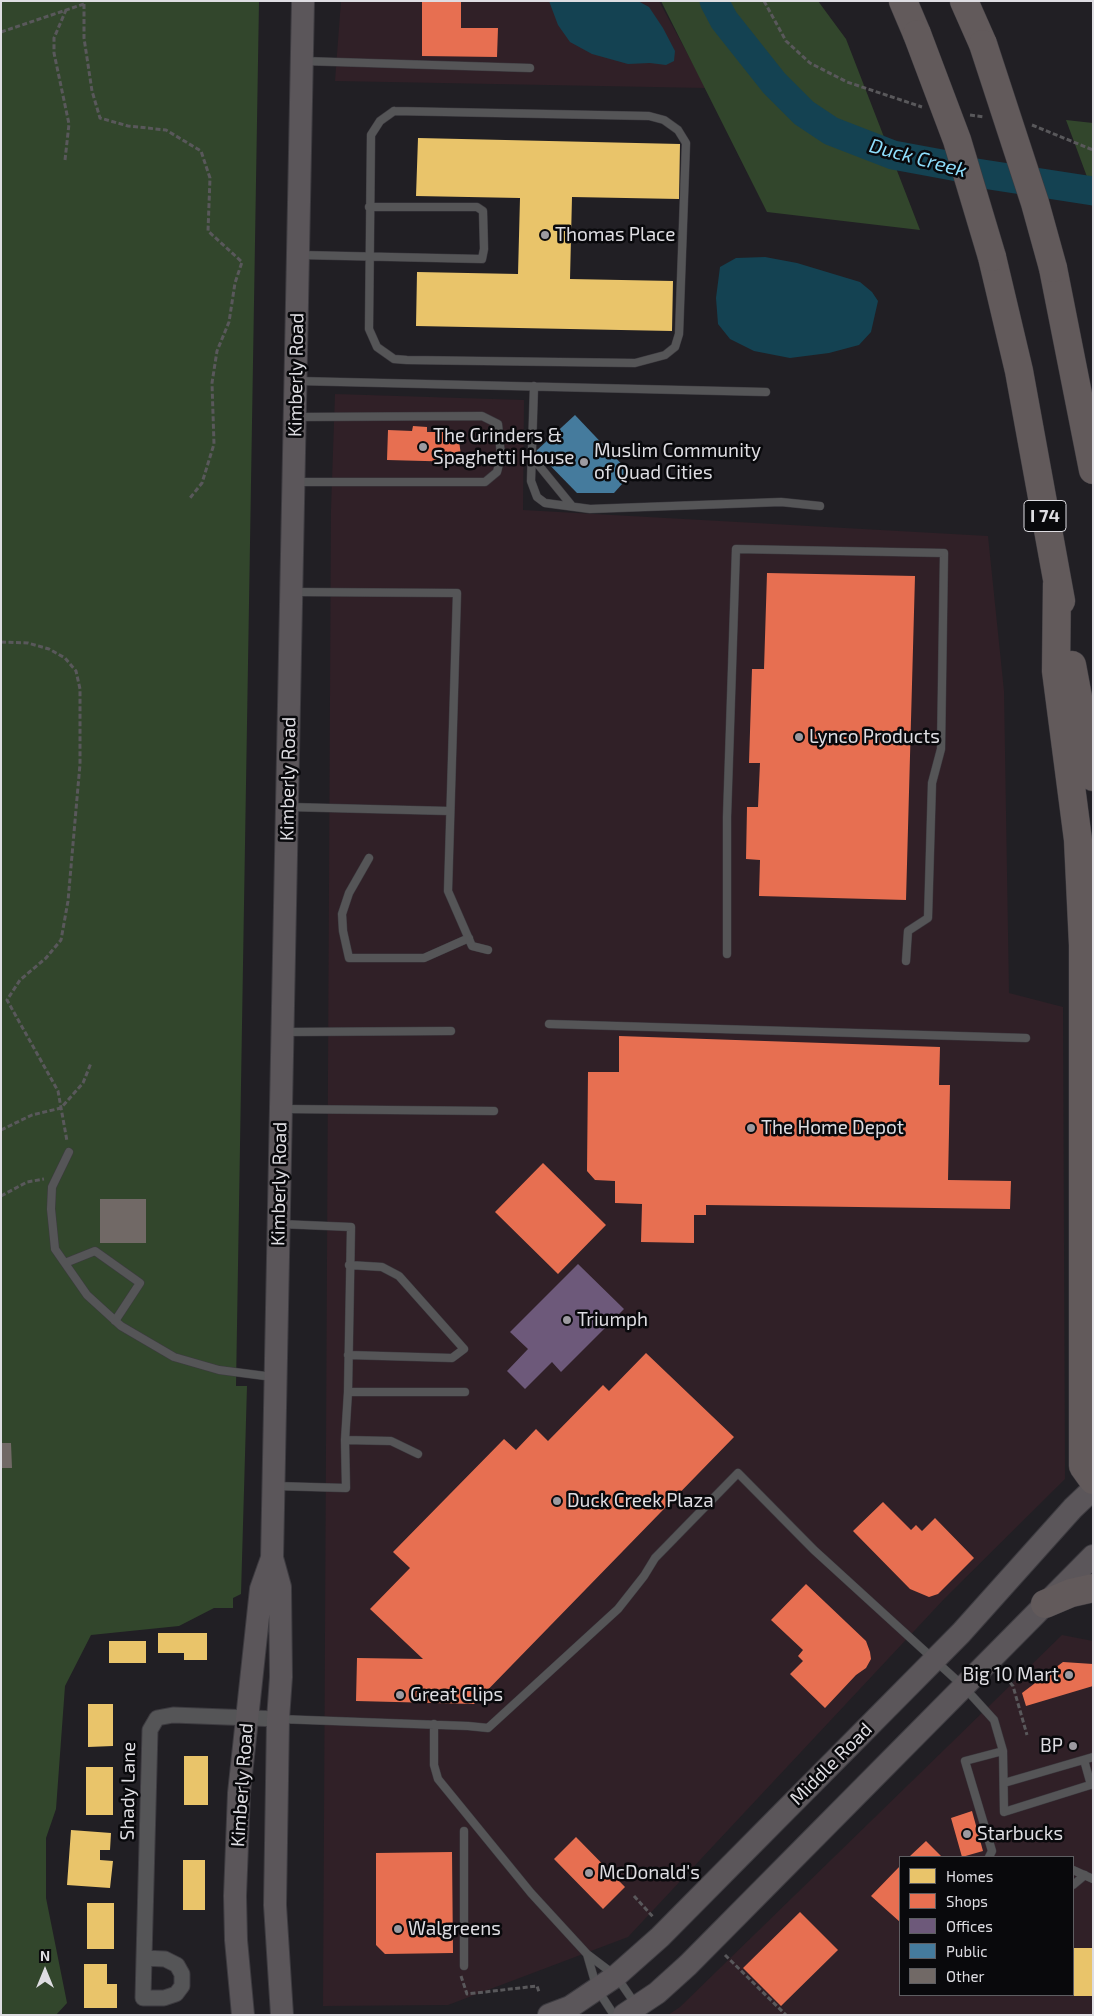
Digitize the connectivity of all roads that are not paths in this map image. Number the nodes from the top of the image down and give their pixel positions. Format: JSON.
{"nodes":[{"id":1,"x":303,"y":1,"type":"edge"},
{"id":2,"x":903,"y":1,"type":"edge"},
{"id":3,"x":964,"y":1,"type":"edge"},
{"id":4,"x":301,"y":61,"type":"junction"},
{"id":5,"x":530,"y":68,"type":"dead end"},
{"id":6,"x":369,"y":207,"type":"junction"},
{"id":7,"x":298,"y":255,"type":"junction"},
{"id":8,"x":368,"y":258,"type":"junction"},
{"id":9,"x":296,"y":381,"type":"junction"},
{"id":10,"x":534,"y":386,"type":"junction"},
{"id":11,"x":766,"y":392,"type":"dead end"},
{"id":12,"x":296,"y":417,"type":"junction"},
{"id":13,"x":532,"y":457,"type":"junction"},
{"id":14,"x":1093,"y":470,"type":"edge"},
{"id":15,"x":294,"y":482,"type":"junction"},
{"id":16,"x":572,"y":506,"type":"junction"},
{"id":17,"x":820,"y":506,"type":"dead end"},
{"id":18,"x":1058,"y":584,"type":"junction"},
{"id":19,"x":292,"y":592,"type":"junction"},
{"id":20,"x":1093,"y":777,"type":"edge"},
{"id":21,"x":287,"y":807,"type":"junction"},
{"id":22,"x":449,"y":811,"type":"junction"},
{"id":23,"x":369,"y":858,"type":"dead end"},
{"id":24,"x":469,"y":938,"type":"junction"},
{"id":25,"x":488,"y":950,"type":"dead end"},
{"id":26,"x":727,"y":954,"type":"dead end"},
{"id":27,"x":906,"y":961,"type":"dead end"},
{"id":28,"x":549,"y":1024,"type":"dead end"},
{"id":29,"x":451,"y":1031,"type":"dead end"},
{"id":30,"x":283,"y":1032,"type":"junction"},
{"id":31,"x":1026,"y":1038,"type":"dead end"},
{"id":32,"x":281,"y":1110,"type":"junction"},
{"id":33,"x":494,"y":1111,"type":"dead end"},
{"id":34,"x":68,"y":1152,"type":"road end"},
{"id":35,"x":278,"y":1224,"type":"junction"},
{"id":36,"x":65,"y":1264,"type":"junction"},
{"id":37,"x":349,"y":1265,"type":"junction"},
{"id":38,"x":115,"y":1321,"type":"junction"},
{"id":39,"x":348,"y":1355,"type":"junction"},
{"id":40,"x":275,"y":1377,"type":"junction"},
{"id":41,"x":348,"y":1392,"type":"junction"},
{"id":42,"x":465,"y":1392,"type":"dead end"},
{"id":43,"x":345,"y":1440,"type":"junction"},
{"id":44,"x":418,"y":1454,"type":"dead end"},
{"id":45,"x":1093,"y":1480,"type":"edge"},
{"id":46,"x":273,"y":1486,"type":"junction"},
{"id":47,"x":1093,"y":1489,"type":"edge"},
{"id":48,"x":1093,"y":1556,"type":"edge"},
{"id":49,"x":272,"y":1558,"type":"junction"},
{"id":50,"x":1093,"y":1588,"type":"edge"},
{"id":51,"x":1045,"y":1604,"type":"junction"},
{"id":52,"x":933,"y":1659,"type":"junction"},
{"id":53,"x":963,"y":1686,"type":"junction"},
{"id":54,"x":247,"y":1717,"type":"junction"},
{"id":55,"x":278,"y":1719,"type":"junction"},
{"id":56,"x":434,"y":1724,"type":"junction"},
{"id":57,"x":1003,"y":1751,"type":"junction"},
{"id":58,"x":1093,"y":1757,"type":"edge"},
{"id":59,"x":1084,"y":1760,"type":"junction"},
{"id":60,"x":1004,"y":1783,"type":"junction"},
{"id":61,"x":1092,"y":1785,"type":"edge"},
{"id":62,"x":464,"y":1831,"type":"dead end"},
{"id":63,"x":990,"y":1856,"type":"edge"},
{"id":64,"x":1074,"y":1870,"type":"edge"},
{"id":65,"x":1089,"y":1877,"type":"edge"},
{"id":66,"x":1074,"y":1884,"type":"edge"},
{"id":67,"x":587,"y":1954,"type":"junction"},
{"id":68,"x":144,"y":1958,"type":"dead end"},
{"id":69,"x":462,"y":1968,"type":"road end"},
{"id":70,"x":616,"y":1976,"type":"junction"},
{"id":71,"x":596,"y":1989,"type":"junction"},
{"id":72,"x":634,"y":2012,"type":"edge"},
{"id":73,"x":243,"y":2015,"type":"edge"},
{"id":74,"x":282,"y":2015,"type":"edge"},
{"id":75,"x":549,"y":2015,"type":"edge"},
{"id":76,"x":614,"y":2015,"type":"edge"}],
"edges":[{"from":1,"to":4,"type":"main road","name":"Kimberly Road"},
{"from":2,"to":18,"type":"highway","number":"I 74","bridge":true},
{"from":3,"to":14,"type":"highway","bridge":true},
{"from":4,"to":5,"type":"lane"},
{"from":4,"to":7,"type":"main road","name":"Kimberly Road"},
{"from":6,"to":8,"type":"lane"},
{"from":6,"to":8,"type":"lane"},
{"from":6,"to":8,"type":"lane"},
{"from":7,"to":8,"type":"lane"},
{"from":7,"to":9,"type":"main road","name":"Kimberly Road"},
{"from":9,"to":10,"type":"lane"},
{"from":9,"to":12,"type":"main road","name":"Kimberly Road"},
{"from":10,"to":11,"type":"lane"},
{"from":10,"to":13,"type":"lane"},
{"from":12,"to":15,"type":"main road","name":"Kimberly Road"},
{"from":12,"to":15,"type":"lane"},
{"from":13,"to":16,"type":"lane"},
{"from":13,"to":16,"type":"lane"},
{"from":15,"to":19,"type":"main road","name":"Kimberly Road"},
{"from":16,"to":17,"type":"lane"},
{"from":18,"to":20,"type":"highway","number":"I 74"},
{"from":18,"to":45,"type":"highway"},
{"from":19,"to":21,"type":"main road","name":"Kimberly Road"},
{"from":19,"to":22,"type":"lane"},
{"from":21,"to":22,"type":"lane"},
{"from":21,"to":30,"type":"main road","name":"Kimberly Road"},
{"from":22,"to":24,"type":"lane"},
{"from":23,"to":24,"type":"lane"},
{"from":24,"to":25,"type":"lane"},
{"from":26,"to":27,"type":"lane"},
{"from":28,"to":31,"type":"lane"},
{"from":29,"to":30,"type":"lane"},
{"from":30,"to":32,"type":"main road","name":"Kimberly Road"},
{"from":32,"to":33,"type":"lane"},
{"from":32,"to":35,"type":"main road","name":"Kimberly Road"},
{"from":34,"to":36,"type":"lane"},
{"from":35,"to":37,"type":"lane"},
{"from":35,"to":40,"type":"main road","name":"Kimberly Road"},
{"from":36,"to":38,"type":"lane"},
{"from":36,"to":38,"type":"lane"},
{"from":37,"to":39,"type":"lane"},
{"from":37,"to":39,"type":"lane"},
{"from":38,"to":40,"type":"lane"},
{"from":39,"to":41,"type":"lane"},
{"from":40,"to":46,"type":"main road","name":"Kimberly Road"},
{"from":41,"to":42,"type":"lane"},
{"from":41,"to":43,"type":"lane"},
{"from":43,"to":44,"type":"lane"},
{"from":43,"to":46,"type":"lane"},
{"from":46,"to":49,"type":"main road","name":"Kimberly Road"},
{"from":47,"to":52,"type":"main road","name":"Middle Road"},
{"from":48,"to":51,"type":"main road","name":"Middle Road"},
{"from":49,"to":54,"type":"main road","name":"Kimberly Road"},
{"from":49,"to":55,"type":"main road","name":"Kimberly Road"},
{"from":50,"to":51,"type":"highway"},
{"from":51,"to":53,"type":"main road","name":"Middle Road"},
{"from":52,"to":53,"type":"lane"},
{"from":52,"to":56,"type":"lane"},
{"from":52,"to":70,"type":"main road","name":"Middle Road"},
{"from":53,"to":57,"type":"lane"},
{"from":53,"to":72,"type":"main road","name":"Middle Road"},
{"from":54,"to":55,"type":"street","name":"Shady Lane"},
{"from":54,"to":68,"type":"street","name":"Shady Lane"},
{"from":54,"to":73,"type":"main road","name":"Kimberly Road"},
{"from":55,"to":56,"type":"lane"},
{"from":55,"to":74,"type":"main road","name":"Kimberly Road"},
{"from":56,"to":67,"type":"lane"},
{"from":57,"to":60,"type":"lane"},
{"from":57,"to":63,"type":"lane"},
{"from":58,"to":59,"type":"lane"},
{"from":59,"to":60,"type":"lane"},
{"from":59,"to":61,"type":"lane"},
{"from":60,"to":61,"type":"lane"},
{"from":62,"to":69,"type":"lane"},
{"from":64,"to":65,"type":"lane"},
{"from":65,"to":66,"type":"lane"},
{"from":67,"to":70,"type":"lane"},
{"from":67,"to":71,"type":"lane"},
{"from":70,"to":71,"type":"main road","name":"Middle Road"},
{"from":70,"to":72,"type":"lane"},
{"from":71,"to":75,"type":"main road","name":"Middle Road"},
{"from":71,"to":76,"type":"lane"}]}
